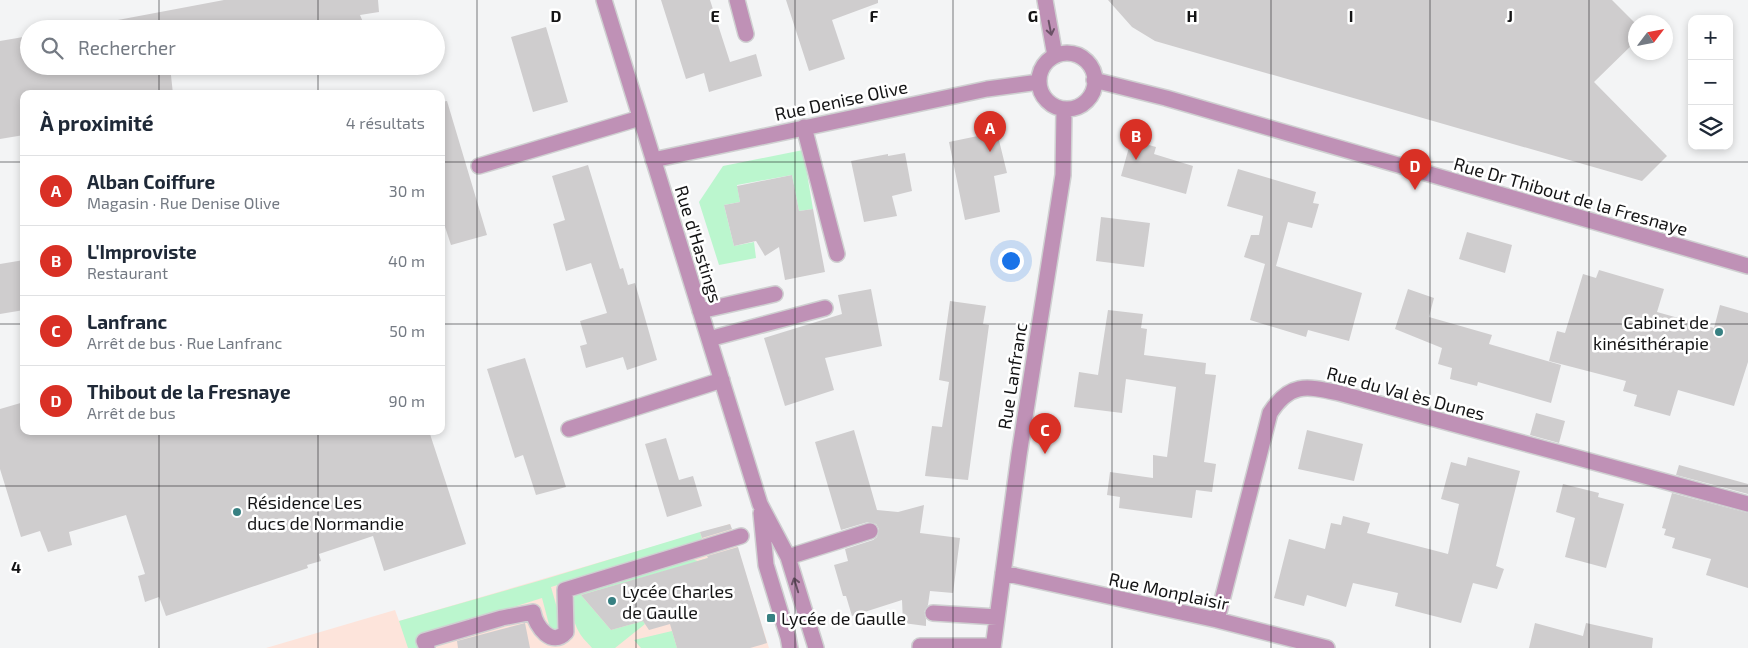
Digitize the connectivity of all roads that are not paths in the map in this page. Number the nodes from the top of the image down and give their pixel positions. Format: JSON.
{"nodes":[{"id":1,"x":604,"y":0,"type":"edge"},
{"id":2,"x":736,"y":0,"type":"edge"},
{"id":3,"x":1045,"y":0,"type":"edge"},
{"id":4,"x":746,"y":34,"type":"dead end"},
{"id":5,"x":1055,"y":56,"type":"junction"},
{"id":6,"x":1094,"y":80,"type":"junction"},
{"id":7,"x":1039,"y":82,"type":"junction"},
{"id":8,"x":1064,"y":109,"type":"junction"},
{"id":9,"x":640,"y":118,"type":"junction"},
{"id":10,"x":804,"y":127,"type":"junction"},
{"id":11,"x":653,"y":160,"type":"junction"},
{"id":12,"x":480,"y":166,"type":"dead end"},
{"id":13,"x":836,"y":254,"type":"dead end"},
{"id":14,"x":1748,"y":266,"type":"edge"},
{"id":15,"x":775,"y":294,"type":"dead end"},
{"id":16,"x":826,"y":308,"type":"dead end"},
{"id":17,"x":700,"y":311,"type":"junction"},
{"id":18,"x":709,"y":339,"type":"junction"},
{"id":19,"x":722,"y":380,"type":"junction"},
{"id":20,"x":569,"y":429,"type":"dead end"},
{"id":21,"x":760,"y":504,"type":"junction"},
{"id":22,"x":1748,"y":504,"type":"edge"},
{"id":23,"x":870,"y":531,"type":"dead end"},
{"id":24,"x":741,"y":536,"type":"dead end"},
{"id":25,"x":788,"y":557,"type":"junction"},
{"id":26,"x":1003,"y":573,"type":"junction"},
{"id":27,"x":933,"y":613,"type":"dead end"},
{"id":28,"x":997,"y":617,"type":"junction"},
{"id":29,"x":1217,"y":620,"type":"junction"},
{"id":30,"x":993,"y":647,"type":"edge"},
{"id":31,"x":426,"y":648,"type":"edge"},
{"id":32,"x":790,"y":648,"type":"edge"},
{"id":33,"x":816,"y":648,"type":"edge"},
{"id":34,"x":920,"y":648,"type":"edge"},
{"id":35,"x":1328,"y":648,"type":"edge"}],
"edges":[{"from":1,"to":9,"type":"street","name":"Rue d'Hastings"},
{"from":2,"to":4,"type":"street"},
{"from":3,"to":5,"type":"street","one_way":true},
{"from":5,"to":6,"type":"street"},
{"from":5,"to":7,"type":"street"},
{"from":6,"to":8,"type":"street"},
{"from":6,"to":14,"type":"street","name":"Rue Dr Thibout de la Fresnaye"},
{"from":7,"to":8,"type":"street"},
{"from":7,"to":10,"type":"street","name":"Rue Denise Olive"},
{"from":8,"to":26,"type":"street","name":"Rue Lanfranc"},
{"from":9,"to":11,"type":"street","name":"Rue d'Hastings"},
{"from":9,"to":12,"type":"street"},
{"from":10,"to":11,"type":"street","name":"Rue Denise Olive"},
{"from":10,"to":13,"type":"street"},
{"from":11,"to":17,"type":"street","name":"Rue d'Hastings"},
{"from":15,"to":17,"type":"street"},
{"from":16,"to":18,"type":"street"},
{"from":17,"to":18,"type":"street","name":"Rue d'Hastings"},
{"from":18,"to":19,"type":"street","name":"Rue d'Hastings"},
{"from":19,"to":20,"type":"street"},
{"from":19,"to":21,"type":"street","name":"Rue d'Hastings"},
{"from":21,"to":25,"type":"street","name":"Rue d'Hastings"},
{"from":21,"to":32,"type":"street","name":"Rue d'Hastings"},
{"from":22,"to":29,"type":"street","name":"Rue du Val ès Dunes"},
{"from":23,"to":25,"type":"street"},
{"from":24,"to":31,"type":"street"},
{"from":33,"to":25,"type":"street","name":"Rue d'Hastings","one_way":true},
{"from":26,"to":28,"type":"street","name":"Rue Lanfranc"},
{"from":26,"to":29,"type":"street","name":"Rue Monplaisir"},
{"from":27,"to":28,"type":"street"},
{"from":28,"to":30,"type":"street","name":"Rue Lanfranc"},
{"from":29,"to":35,"type":"street","name":"Rue Monplaisir"},
{"from":30,"to":34,"type":"street"}]}
